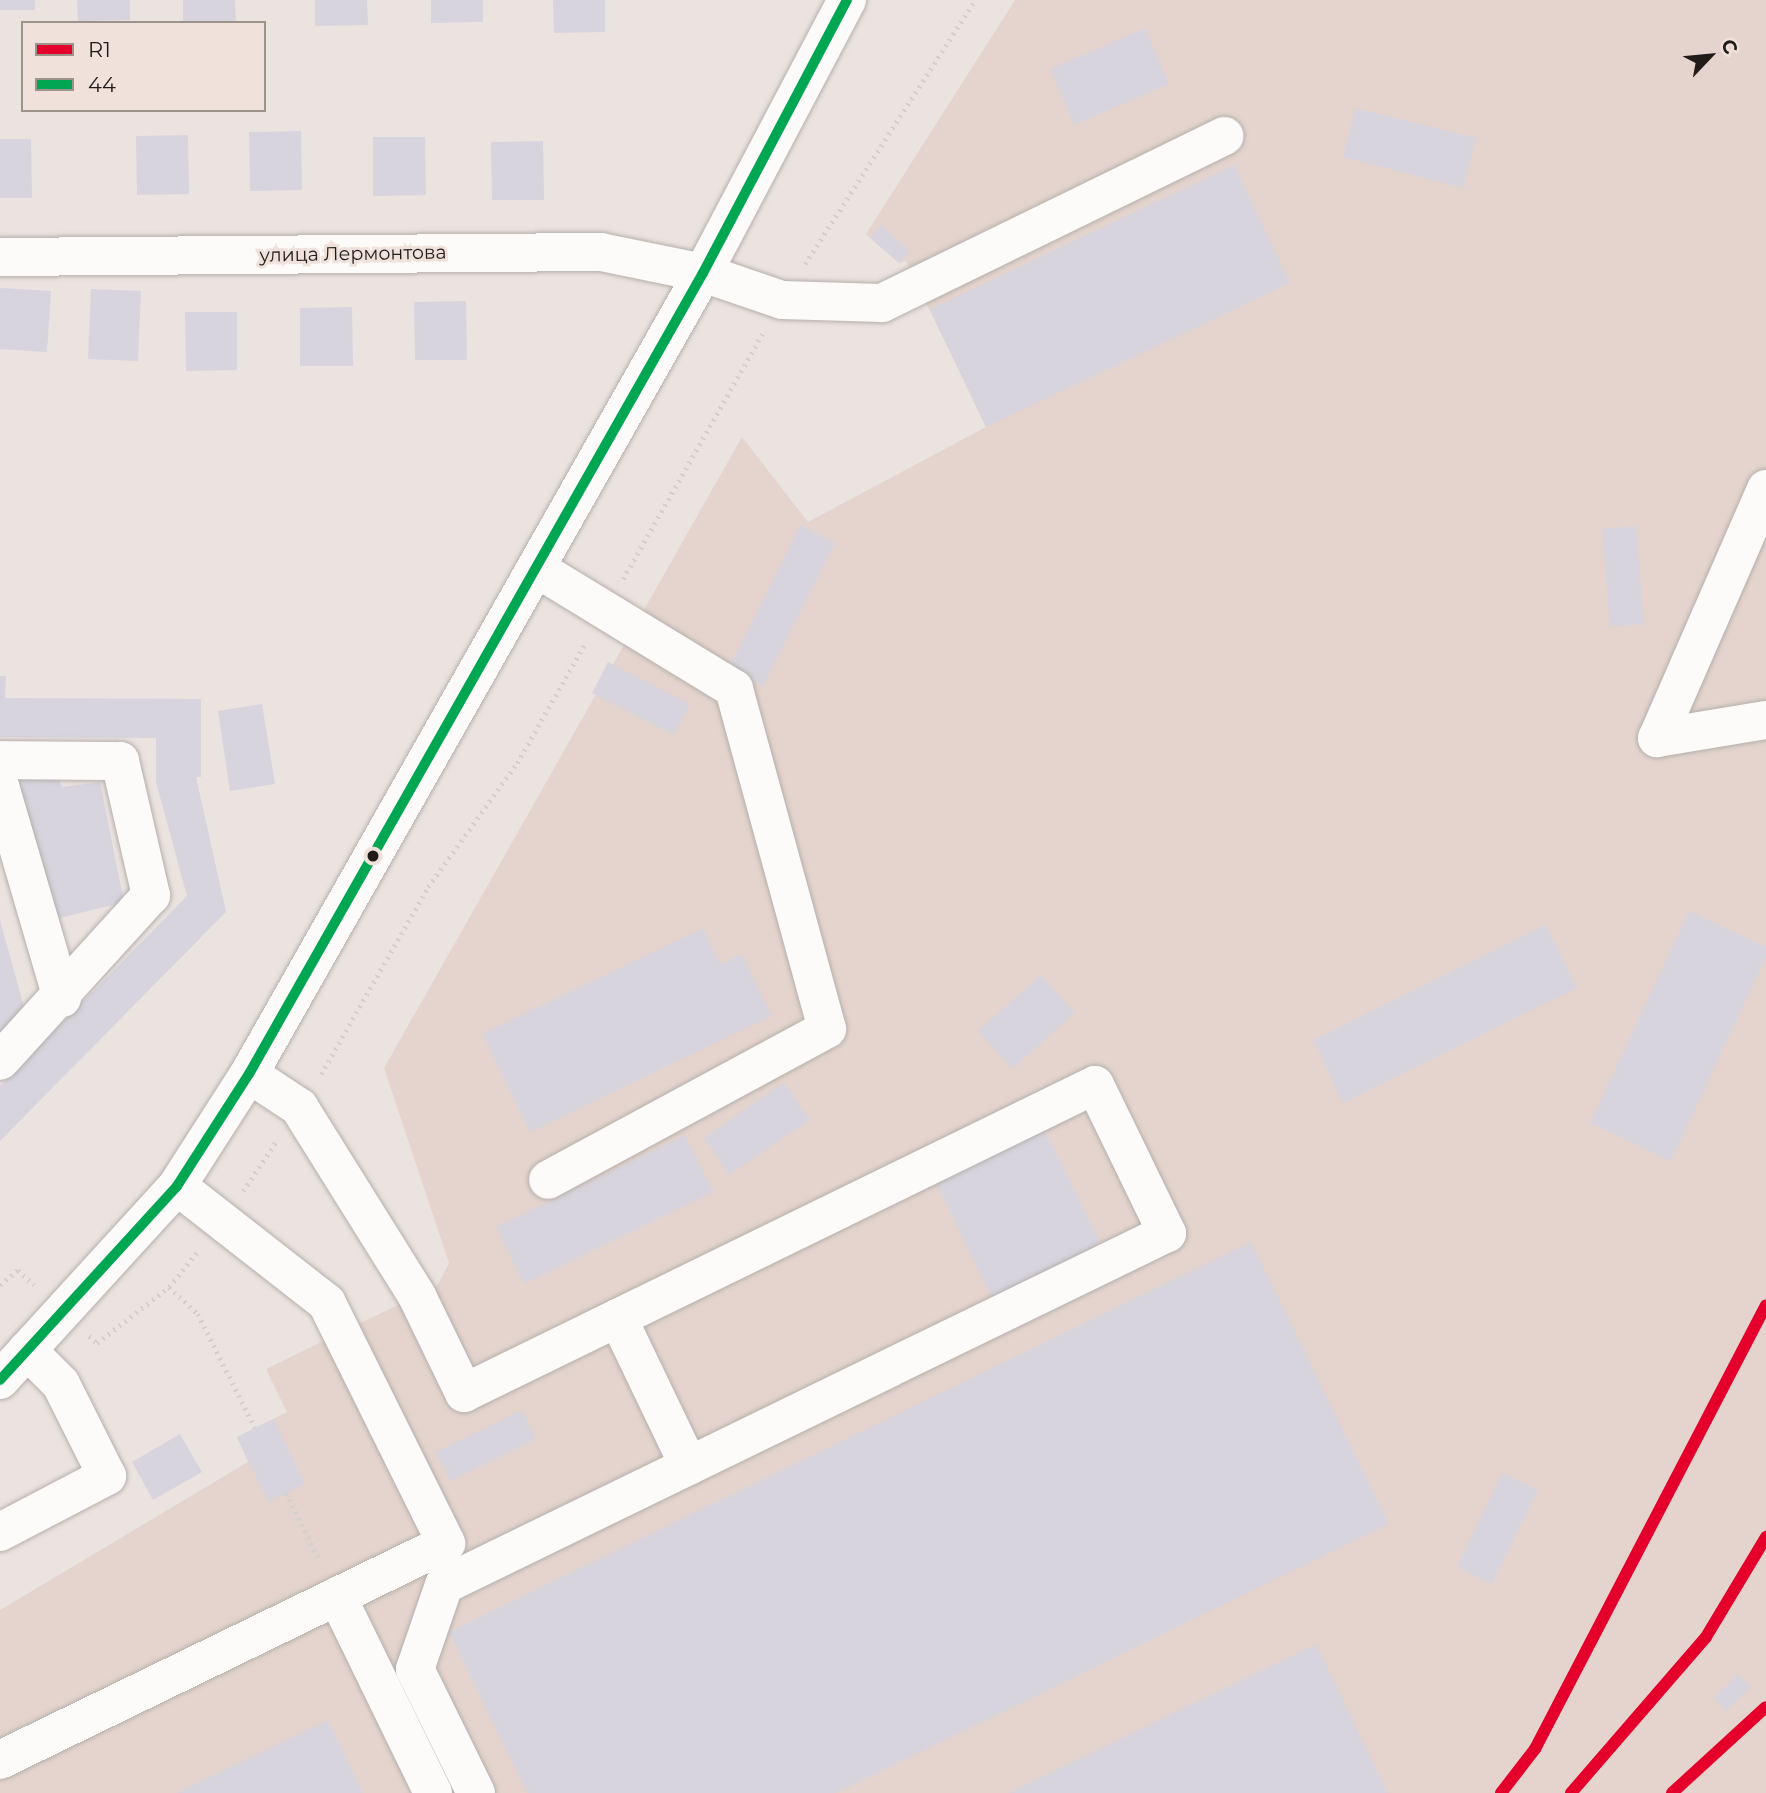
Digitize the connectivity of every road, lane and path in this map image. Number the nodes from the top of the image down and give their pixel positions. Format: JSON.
{"nodes":[{"id":1,"x":847,"y":0,"type":"edge"},
{"id":2,"x":975,"y":0,"type":"edge"},
{"id":3,"x":1225,"y":136,"type":"dead end"},
{"id":4,"x":0,"y":257,"type":"edge"},
{"id":5,"x":703,"y":273,"type":"junction"},
{"id":6,"x":782,"y":300,"type":"junction"},
{"id":7,"x":1766,"y":489,"type":"edge"},
{"id":8,"x":536,"y":568,"type":"junction"},
{"id":9,"x":603,"y":614,"type":"junction"},
{"id":10,"x":1766,"y":720,"type":"edge"},
{"id":11,"x":0,"y":760,"type":"edge"},
{"id":12,"x":0,"y":786,"type":"edge"},
{"id":13,"x":62,"y":998,"type":"junction"},
{"id":14,"x":0,"y":1061,"type":"edge"},
{"id":15,"x":249,"y":1074,"type":"junction"},
{"id":16,"x":299,"y":1107,"type":"junction"},
{"id":17,"x":548,"y":1180,"type":"dead end"},
{"id":18,"x":177,"y":1186,"type":"junction"},
{"id":19,"x":223,"y":1220,"type":"junction"},
{"id":20,"x":0,"y":1285,"type":"edge"},
{"id":21,"x":169,"y":1287,"type":"junction"},
{"id":22,"x":65,"y":1315,"type":"junction"},
{"id":23,"x":618,"y":1318,"type":"junction"},
{"id":24,"x":27,"y":1350,"type":"junction"},
{"id":25,"x":0,"y":1380,"type":"edge"},
{"id":26,"x":255,"y":1428,"type":"dead end"},
{"id":27,"x":689,"y":1466,"type":"junction"},
{"id":28,"x":286,"y":1493,"type":"dead end"},
{"id":29,"x":0,"y":1532,"type":"edge"},
{"id":30,"x":337,"y":1596,"type":"junction"},
{"id":31,"x":0,"y":1760,"type":"edge"},
{"id":32,"x":433,"y":1793,"type":"edge"},
{"id":33,"x":476,"y":1793,"type":"edge"}],
"edges":[{"from":1,"to":5,"type":"main road"},
{"from":2,"to":6,"type":"path"},
{"from":3,"to":6,"type":"main road","name":"улица Лермонтова"},
{"from":4,"to":5,"type":"main road","name":"улица Лермонтова"},
{"from":5,"to":6,"type":"main road","name":"улица Лермонтова"},
{"from":5,"to":8,"type":"main road"},
{"from":6,"to":9,"type":"path"},
{"from":7,"to":10,"type":"main road"},
{"from":8,"to":9,"type":"main road"},
{"from":8,"to":15,"type":"main road"},
{"from":9,"to":16,"type":"path"},
{"from":9,"to":17,"type":"main road"},
{"from":11,"to":13,"type":"main road"},
{"from":12,"to":13,"type":"main road"},
{"from":13,"to":14,"type":"main road"},
{"from":15,"to":16,"type":"main road"},
{"from":15,"to":18,"type":"main road"},
{"from":16,"to":19,"type":"path"},
{"from":16,"to":23,"type":"main road"},
{"from":18,"to":19,"type":"main road"},
{"from":18,"to":22,"type":"main road"},
{"from":19,"to":21,"type":"path"},
{"from":19,"to":30,"type":"main road"},
{"from":20,"to":22,"type":"path"},
{"from":21,"to":22,"type":"path"},
{"from":21,"to":26,"type":"path"},
{"from":22,"to":24,"type":"main road"},
{"from":23,"to":27,"type":"main road"},
{"from":23,"to":27,"type":"main road"},
{"from":24,"to":25,"type":"main road"},
{"from":24,"to":29,"type":"main road"},
{"from":27,"to":33,"type":"main road"},
{"from":28,"to":30,"type":"path"},
{"from":30,"to":31,"type":"main road"},
{"from":30,"to":32,"type":"main road"}]}
